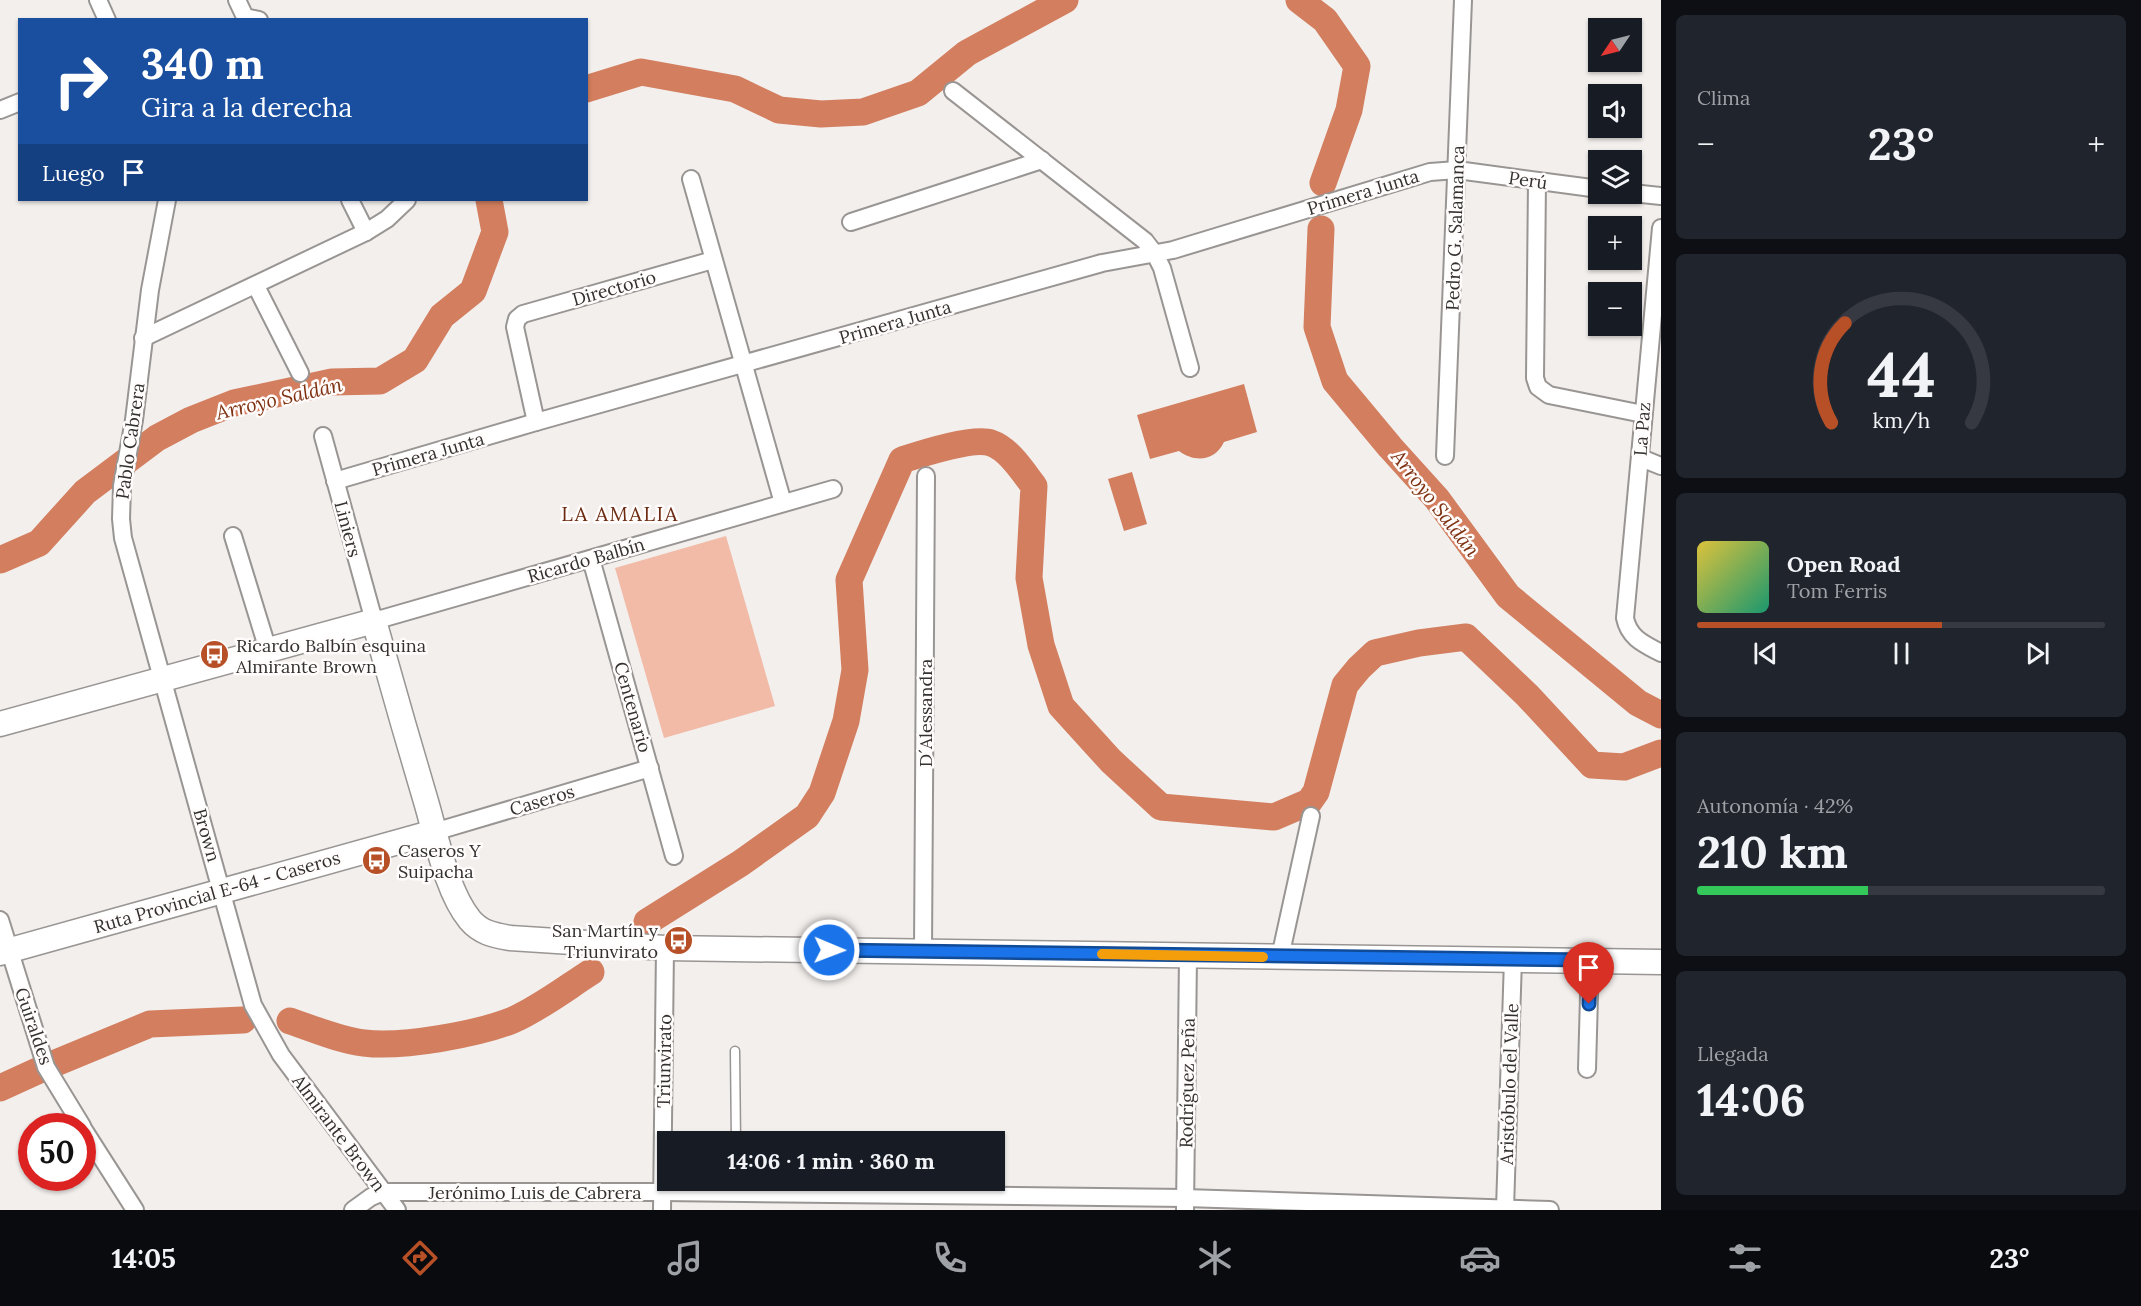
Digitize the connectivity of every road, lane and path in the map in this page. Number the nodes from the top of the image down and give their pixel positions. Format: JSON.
{"nodes":[{"id":1,"x":98,"y":0,"type":"edge"},
{"id":2,"x":237,"y":0,"type":"edge"},
{"id":3,"x":1462,"y":0,"type":"edge"},
{"id":4,"x":106,"y":18,"type":"edge"},
{"id":5,"x":246,"y":18,"type":"edge"},
{"id":6,"x":953,"y":91,"type":"dead end"},
{"id":7,"x":18,"y":103,"type":"edge"},
{"id":8,"x":0,"y":110,"type":"edge"},
{"id":9,"x":1042,"y":160,"type":"junction"},
{"id":10,"x":1457,"y":170,"type":"junction"},
{"id":11,"x":691,"y":179,"type":"dead end"},
{"id":12,"x":1537,"y":182,"type":"junction"},
{"id":13,"x":1588,"y":188,"type":"edge"},
{"id":14,"x":1642,"y":194,"type":"edge"},
{"id":15,"x":1661,"y":196,"type":"edge"},
{"id":16,"x":167,"y":201,"type":"edge"},
{"id":17,"x":350,"y":201,"type":"edge"},
{"id":18,"x":406,"y":201,"type":"edge"},
{"id":19,"x":851,"y":222,"type":"dead end"},
{"id":20,"x":1661,"y":228,"type":"edge"},
{"id":21,"x":366,"y":232,"type":"junction"},
{"id":22,"x":1155,"y":254,"type":"junction"},
{"id":23,"x":712,"y":260,"type":"junction"},
{"id":24,"x":256,"y":286,"type":"junction"},
{"id":25,"x":143,"y":338,"type":"junction"},
{"id":26,"x":743,"y":365,"type":"junction"},
{"id":27,"x":1190,"y":368,"type":"dead end"},
{"id":28,"x":300,"y":373,"type":"dead end"},
{"id":29,"x":1643,"y":414,"type":"junction"},
{"id":30,"x":537,"y":422,"type":"junction"},
{"id":31,"x":323,"y":436,"type":"dead end"},
{"id":32,"x":1445,"y":456,"type":"dead end"},
{"id":33,"x":1641,"y":458,"type":"junction"},
{"id":34,"x":1661,"y":466,"type":"edge"},
{"id":35,"x":926,"y":476,"type":"dead end"},
{"id":36,"x":335,"y":481,"type":"junction"},
{"id":37,"x":833,"y":489,"type":"dead end"},
{"id":38,"x":783,"y":503,"type":"junction"},
{"id":39,"x":233,"y":536,"type":"dead end"},
{"id":40,"x":591,"y":559,"type":"junction"},
{"id":41,"x":374,"y":621,"type":"junction"},
{"id":42,"x":268,"y":650,"type":"junction"},
{"id":43,"x":1661,"y":653,"type":"edge"},
{"id":44,"x":163,"y":679,"type":"junction"},
{"id":45,"x":0,"y":724,"type":"edge"},
{"id":46,"x":650,"y":768,"type":"junction"},
{"id":47,"x":1311,"y":816,"type":"dead end"},
{"id":48,"x":434,"y":832,"type":"junction"},
{"id":49,"x":674,"y":856,"type":"dead end"},
{"id":50,"x":223,"y":891,"type":"junction"},
{"id":51,"x":0,"y":920,"type":"edge"},
{"id":52,"x":665,"y":948,"type":"junction"},
{"id":53,"x":4,"y":951,"type":"edge"},
{"id":54,"x":923,"y":951,"type":"junction"},
{"id":55,"x":1188,"y":956,"type":"junction"},
{"id":56,"x":1280,"y":957,"type":"junction"},
{"id":57,"x":1513,"y":959,"type":"junction"},
{"id":58,"x":1590,"y":960,"type":"junction"},
{"id":59,"x":1661,"y":962,"type":"edge"},
{"id":60,"x":735,"y":1051,"type":"dead end"},
{"id":61,"x":281,"y":1055,"type":"joint"},
{"id":62,"x":1587,"y":1069,"type":"dead end"},
{"id":63,"x":74,"y":1113,"type":"edge"},
{"id":64,"x":736,"y":1131,"type":"edge"},
{"id":65,"x":96,"y":1149,"type":"edge"},
{"id":66,"x":677,"y":1191,"type":"edge"},
{"id":67,"x":808,"y":1191,"type":"edge"},
{"id":68,"x":383,"y":1192,"type":"junction"},
{"id":69,"x":662,"y":1192,"type":"junction"},
{"id":70,"x":1022,"y":1203,"type":"edge"},
{"id":71,"x":1185,"y":1204,"type":"edge"},
{"id":72,"x":1325,"y":1207,"type":"edge"},
{"id":73,"x":1462,"y":1208,"type":"edge"},
{"id":74,"x":1505,"y":1209,"type":"edge"},
{"id":75,"x":135,"y":1210,"type":"edge"},
{"id":76,"x":353,"y":1210,"type":"edge"},
{"id":77,"x":397,"y":1210,"type":"edge"},
{"id":78,"x":662,"y":1210,"type":"edge"},
{"id":79,"x":1550,"y":1210,"type":"edge"}],
"edges":[{"from":1,"to":4,"type":"street"},
{"from":2,"to":5,"type":"street"},
{"from":3,"to":10,"type":"street","name":"Pedro G. Salamanca"},
{"from":6,"to":9,"type":"street"},
{"from":7,"to":8,"type":"street"},
{"from":9,"to":19,"type":"street"},
{"from":9,"to":22,"type":"street"},
{"from":10,"to":12,"type":"street","name":"Perú"},
{"from":10,"to":22,"type":"street","name":"Primera Junta"},
{"from":10,"to":32,"type":"street","name":"Pedro G. Salamanca"},
{"from":11,"to":23,"type":"street"},
{"from":12,"to":13,"type":"street","name":"Perú"},
{"from":12,"to":29,"type":"street"},
{"from":14,"to":15,"type":"street"},
{"from":16,"to":25,"type":"street","name":"Pablo Cabrera"},
{"from":17,"to":21,"type":"street"},
{"from":18,"to":21,"type":"street"},
{"from":20,"to":29,"type":"street","name":"La Paz"},
{"from":21,"to":24,"type":"street"},
{"from":22,"to":26,"type":"street","name":"Primera Junta"},
{"from":22,"to":27,"type":"street"},
{"from":23,"to":26,"type":"street"},
{"from":23,"to":30,"type":"street","name":"Directorio"},
{"from":24,"to":25,"type":"street"},
{"from":24,"to":28,"type":"street"},
{"from":25,"to":44,"type":"street","name":"Pablo Cabrera"},
{"from":26,"to":30,"type":"street","name":"Primera Junta"},
{"from":26,"to":38,"type":"street"},
{"from":29,"to":33,"type":"street","name":"La Paz"},
{"from":30,"to":36,"type":"street","name":"Primera Junta"},
{"from":31,"to":36,"type":"street","name":"Liniers"},
{"from":33,"to":34,"type":"street"},
{"from":33,"to":43,"type":"street","name":"La Paz"},
{"from":35,"to":54,"type":"street","name":"D´Alessandra"},
{"from":36,"to":41,"type":"street","name":"Liniers"},
{"from":37,"to":38,"type":"street","name":"Ricardo Balbín"},
{"from":38,"to":40,"type":"street","name":"Ricardo Balbín"},
{"from":39,"to":42,"type":"street"},
{"from":40,"to":41,"type":"street","name":"Ricardo Balbín"},
{"from":40,"to":46,"type":"street","name":"Centenario"},
{"from":41,"to":42,"type":"main road"},
{"from":41,"to":48,"type":"main road"},
{"from":42,"to":44,"type":"main road"},
{"from":44,"to":45,"type":"main road"},
{"from":44,"to":50,"type":"street","name":"Brown"},
{"from":46,"to":48,"type":"street","name":"Caseros"},
{"from":46,"to":49,"type":"street","name":"Centenario"},
{"from":47,"to":56,"type":"street"},
{"from":48,"to":50,"type":"main road","name":"Ruta Provincial E-64 - Caseros"},
{"from":48,"to":52,"type":"main road"},
{"from":50,"to":53,"type":"main road","name":"Ruta Provincial E-64 - Caseros"},
{"from":50,"to":61,"type":"street","name":"Brown"},
{"from":51,"to":53,"type":"street","name":"Guiraldes"},
{"from":52,"to":54,"type":"main road"},
{"from":52,"to":69,"type":"street","name":"Triunvirato"},
{"from":53,"to":63,"type":"street","name":"Guiraldes"},
{"from":54,"to":55,"type":"main road"},
{"from":55,"to":56,"type":"main road"},
{"from":55,"to":71,"type":"street","name":"Rodríguez Peña"},
{"from":56,"to":57,"type":"main road"},
{"from":57,"to":58,"type":"main road"},
{"from":57,"to":74,"type":"street","name":"Aristóbulo del Valle"},
{"from":58,"to":59,"type":"main road"},
{"from":58,"to":62,"type":"street"},
{"from":60,"to":64,"type":"lane"},
{"from":61,"to":68,"type":"street","name":"Almirante Brown"},
{"from":65,"to":75,"type":"street","name":"Guiraldes"},
{"from":66,"to":69,"type":"street","name":"Jerónimo Luis de Cabrera"},
{"from":67,"to":70,"type":"street","name":"Jerónimo Luis de Cabrera"},
{"from":68,"to":69,"type":"street","name":"Jerónimo Luis de Cabrera"},
{"from":68,"to":76,"type":"street"},
{"from":68,"to":77,"type":"street","name":"Almirante Brown"},
{"from":69,"to":78,"type":"street","name":"Triunvirato"},
{"from":70,"to":71,"type":"street","name":"Jerónimo Luis de Cabrera"},
{"from":71,"to":72,"type":"street","name":"Jerónimo Luis de Cabrera"},
{"from":72,"to":73,"type":"street","name":"Jerónimo Luis de Cabrera"},
{"from":73,"to":74,"type":"street","name":"Jerónimo Luis de Cabrera"},
{"from":74,"to":79,"type":"street","name":"Jerónimo Luis de Cabrera"}]}
